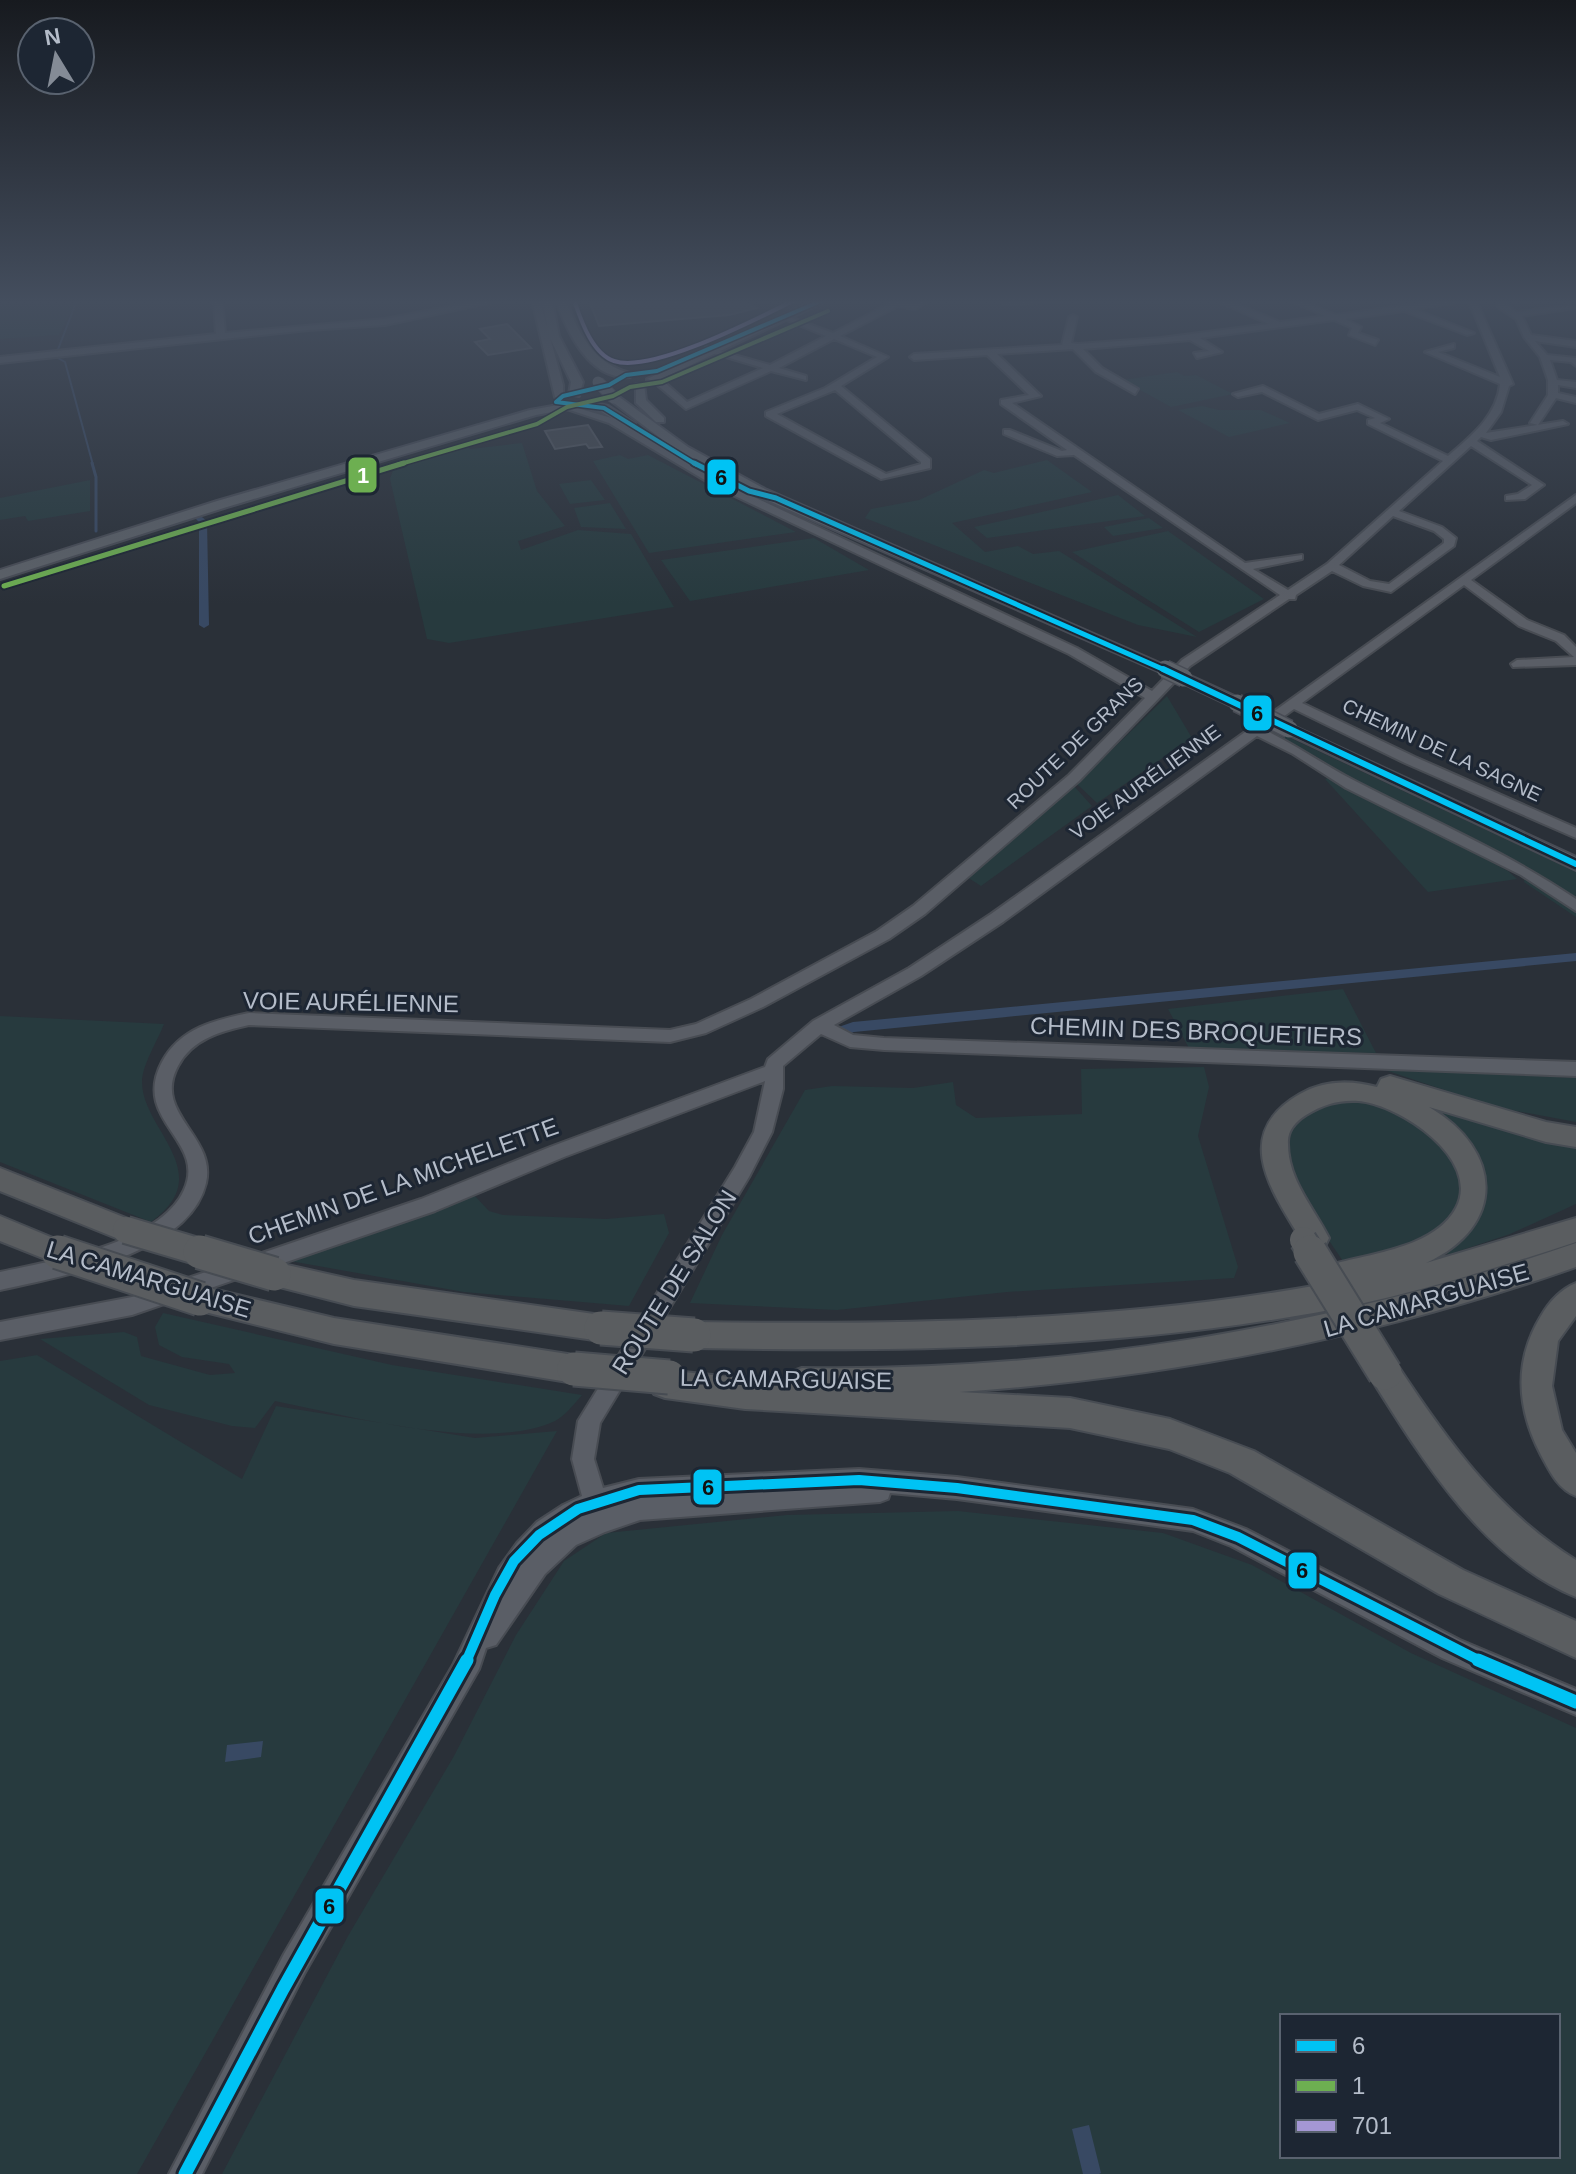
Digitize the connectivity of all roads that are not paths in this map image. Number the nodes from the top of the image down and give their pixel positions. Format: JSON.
{"nodes":[{"id":1,"x":568,"y":401,"type":"edge"},
{"id":2,"x":576,"y":401,"type":"edge"},
{"id":3,"x":578,"y":401,"type":"edge"},
{"id":4,"x":619,"y":401,"type":"edge"},
{"id":5,"x":640,"y":401,"type":"edge"},
{"id":6,"x":803,"y":401,"type":"edge"},
{"id":7,"x":852,"y":401,"type":"edge"},
{"id":8,"x":1007,"y":401,"type":"edge"},
{"id":9,"x":1287,"y":401,"type":"edge"},
{"id":10,"x":1502,"y":401,"type":"edge"},
{"id":11,"x":1549,"y":401,"type":"edge"},
{"id":12,"x":1535,"y":423,"type":"dead end"},
{"id":13,"x":1563,"y":424,"type":"dead end"},
{"id":14,"x":1007,"y":432,"type":"dead end"},
{"id":15,"x":1475,"y":437,"type":"junction"},
{"id":16,"x":1079,"y":451,"type":"junction"},
{"id":17,"x":1449,"y":460,"type":"junction"},
{"id":18,"x":760,"y":492,"type":"junction"},
{"id":19,"x":1510,"y":498,"type":"dead end"},
{"id":20,"x":1571,"y":504,"type":"edge"},
{"id":21,"x":807,"y":511,"type":"junction"},
{"id":22,"x":1392,"y":512,"type":"junction"},
{"id":23,"x":1576,"y":514,"type":"edge"},
{"id":24,"x":1298,"y":557,"type":"dead end"},
{"id":25,"x":1331,"y":566,"type":"junction"},
{"id":26,"x":1243,"y":567,"type":"junction"},
{"id":27,"x":0,"y":575,"type":"edge"},
{"id":28,"x":1463,"y":579,"type":"junction"},
{"id":29,"x":1291,"y":596,"type":"junction"},
{"id":30,"x":1575,"y":654,"type":"edge"},
{"id":31,"x":1517,"y":664,"type":"dead end"},
{"id":32,"x":1153,"y":697,"type":"junction"},
{"id":33,"x":1292,"y":703,"type":"junction"},
{"id":34,"x":1255,"y":730,"type":"junction"},
{"id":35,"x":1576,"y":833,"type":"edge"},
{"id":36,"x":1576,"y":864,"type":"edge"},
{"id":37,"x":1576,"y":906,"type":"edge"},
{"id":38,"x":757,"y":1003,"type":"joint"},
{"id":39,"x":819,"y":1025,"type":"junction"},
{"id":40,"x":772,"y":1068,"type":"junction"},
{"id":41,"x":1576,"y":1069,"type":"edge"},
{"id":42,"x":1576,"y":1137,"type":"edge"},
{"id":43,"x":0,"y":1179,"type":"edge"},
{"id":44,"x":0,"y":1228,"type":"edge"},
{"id":45,"x":1576,"y":1230,"type":"edge"},
{"id":46,"x":1309,"y":1239,"type":"junction"},
{"id":47,"x":1576,"y":1255,"type":"edge"},
{"id":48,"x":0,"y":1281,"type":"edge"},
{"id":49,"x":1576,"y":1296,"type":"edge"},
{"id":50,"x":0,"y":1331,"type":"edge"},
{"id":51,"x":1011,"y":1336,"type":"junction"},
{"id":52,"x":1391,"y":1371,"type":"junction"},
{"id":53,"x":667,"y":1381,"type":"junction"},
{"id":54,"x":1576,"y":1480,"type":"edge"},
{"id":55,"x":598,"y":1511,"type":"junction"},
{"id":56,"x":1576,"y":1563,"type":"edge"},
{"id":57,"x":1576,"y":1580,"type":"edge"},
{"id":58,"x":1576,"y":1640,"type":"edge"},
{"id":59,"x":1576,"y":1702,"type":"edge"},
{"id":60,"x":185,"y":2174,"type":"edge"}],
"edges":[{"from":1,"to":27,"type":"main road"},
{"from":2,"to":32,"type":"street"},
{"from":3,"to":18,"type":"main road"},
{"from":4,"to":18,"type":"main road","bridge":true},
{"from":5,"to":21,"type":"main road"},
{"from":6,"to":7,"type":"street"},
{"from":8,"to":16,"type":"street"},
{"from":9,"to":17,"type":"street"},
{"from":10,"to":15,"type":"street","name":"ROUTE DE GRANS"},
{"from":11,"to":12,"type":"street"},
{"from":13,"to":15,"type":"street"},
{"from":14,"to":16,"type":"street"},
{"from":15,"to":17,"type":"street","name":"ROUTE DE GRANS"},
{"from":15,"to":19,"type":"street"},
{"from":16,"to":26,"type":"street"},
{"from":17,"to":22,"type":"street","name":"ROUTE DE GRANS"},
{"from":18,"to":21,"type":"main road"},
{"from":20,"to":23,"type":"street"},
{"from":20,"to":28,"type":"street","name":"VOIE AURÉLIENNE"},
{"from":21,"to":36,"type":"main road","bridge":true},
{"from":22,"to":25,"type":"street","name":"ROUTE DE GRANS"},
{"from":22,"to":25,"type":"street"},
{"from":24,"to":26,"type":"street"},
{"from":25,"to":29,"type":"street","name":"ROUTE DE GRANS"},
{"from":26,"to":29,"type":"street"},
{"from":28,"to":30,"type":"street"},
{"from":28,"to":33,"type":"street","name":"VOIE AURÉLIENNE"},
{"from":29,"to":32,"type":"street","name":"ROUTE DE GRANS"},
{"from":30,"to":31,"type":"street"},
{"from":32,"to":38,"type":"street","name":"ROUTE DE GRANS"},
{"from":33,"to":34,"type":"street","name":"VOIE AURÉLIENNE"},
{"from":33,"to":35,"type":"street","name":"CHEMIN DE LA SAGNE"},
{"from":34,"to":37,"type":"street"},
{"from":34,"to":39,"type":"street","name":"VOIE AURÉLIENNE"},
{"from":38,"to":48,"type":"street","name":"VOIE AURÉLIENNE"},
{"from":39,"to":40,"type":"street","name":"VOIE AURÉLIENNE"},
{"from":39,"to":41,"type":"street","name":"CHEMIN DES BROQUETIERS"},
{"from":40,"to":50,"type":"street","name":"CHEMIN DE LA MICHELETTE"},
{"from":40,"to":55,"type":"street","name":"ROUTE DE SALON"},
{"from":42,"to":46,"type":"highway"},
{"from":43,"to":51,"type":"highway","name":"LA CAMARGUAISE","bridge":true},
{"from":44,"to":53,"type":"highway","name":"LA CAMARGUAISE","bridge":true},
{"from":45,"to":51,"type":"highway","name":"LA CAMARGUAISE"},
{"from":46,"to":51,"type":"highway"},
{"from":46,"to":52,"type":"highway","bridge":true},
{"from":47,"to":53,"type":"highway","name":"LA CAMARGUAISE"},
{"from":49,"to":54,"type":"highway"},
{"from":52,"to":56,"type":"highway"},
{"from":52,"to":57,"type":"highway"},
{"from":53,"to":58,"type":"highway"},
{"from":55,"to":59,"type":"street"},
{"from":55,"to":60,"type":"street"}]}
